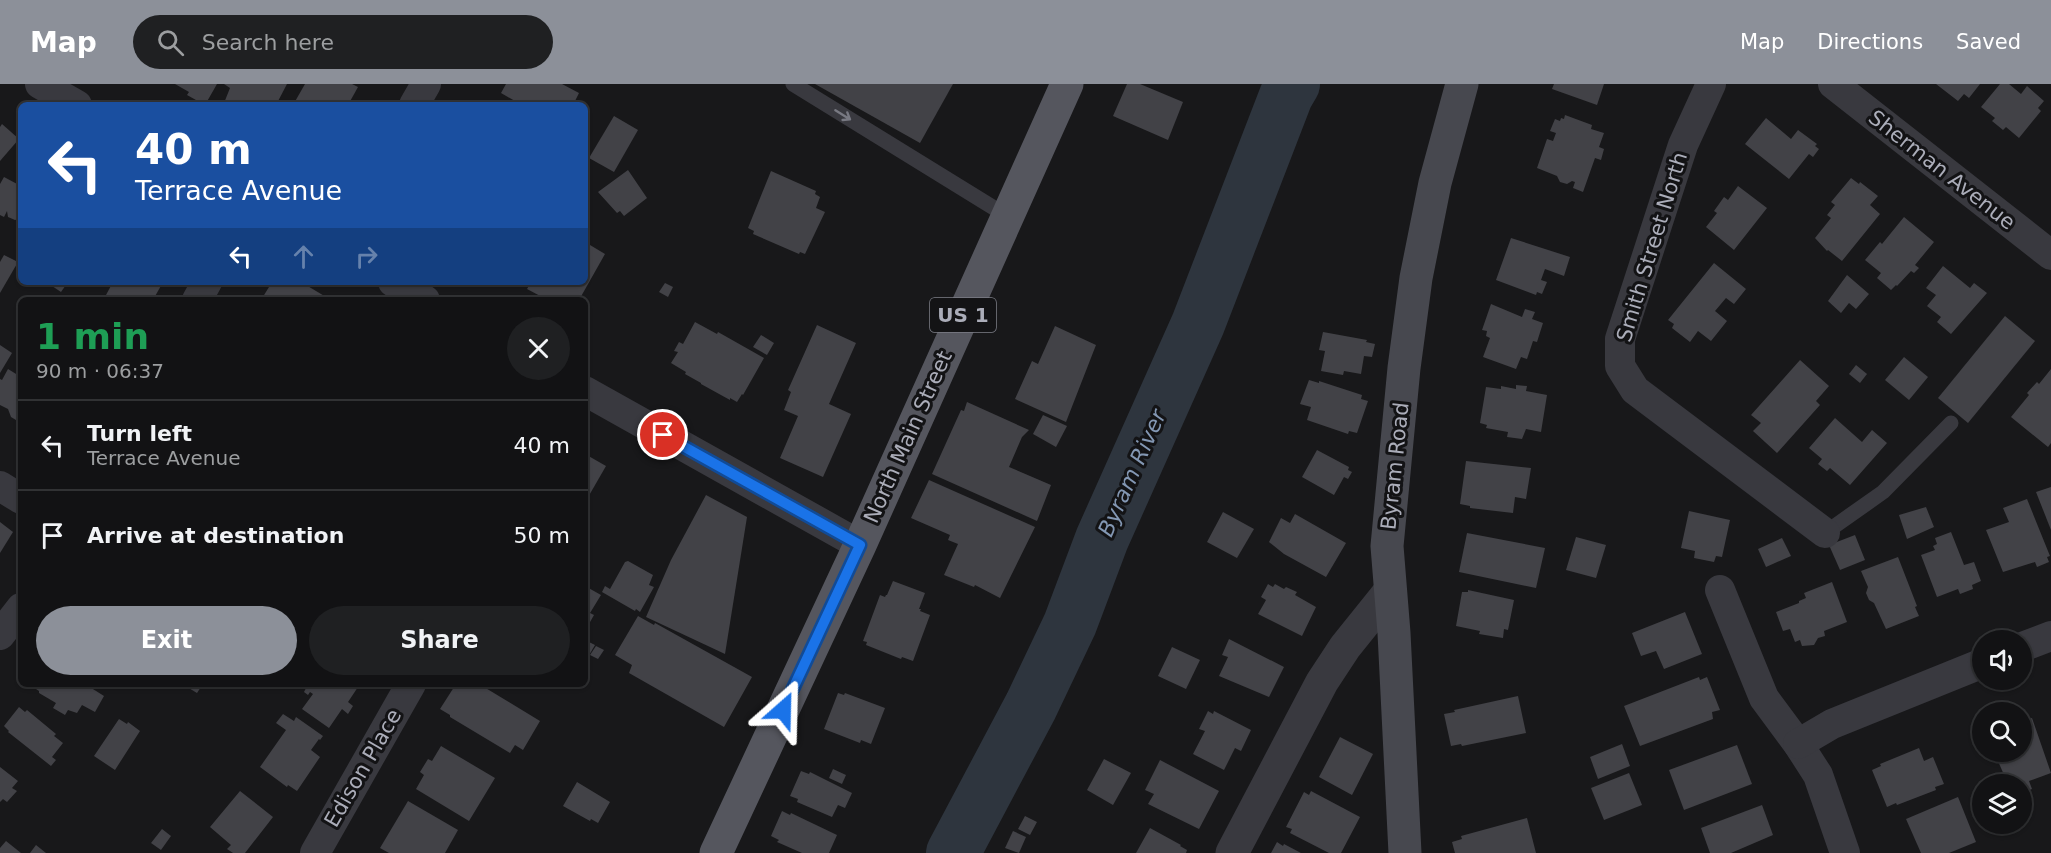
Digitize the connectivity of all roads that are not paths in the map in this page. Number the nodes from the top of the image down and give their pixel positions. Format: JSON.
{"nodes":[{"id":1,"x":40,"y":84,"type":"edge"},
{"id":2,"x":426,"y":84,"type":"edge"},
{"id":3,"x":793,"y":84,"type":"edge"},
{"id":4,"x":1067,"y":84,"type":"edge"},
{"id":5,"x":1462,"y":84,"type":"edge"},
{"id":6,"x":1711,"y":84,"type":"edge"},
{"id":7,"x":1833,"y":84,"type":"edge"},
{"id":8,"x":73,"y":102,"type":"edge"},
{"id":9,"x":416,"y":102,"type":"edge"},
{"id":10,"x":1007,"y":216,"type":"junction"},
{"id":11,"x":2051,"y":255,"type":"edge"},
{"id":12,"x":398,"y":285,"type":"edge"},
{"id":13,"x":420,"y":297,"type":"edge"},
{"id":14,"x":588,"y":393,"type":"edge"},
{"id":15,"x":1951,"y":423,"type":"dead end"},
{"id":16,"x":0,"y":486,"type":"edge"},
{"id":17,"x":18,"y":497,"type":"edge"},
{"id":18,"x":1825,"y":533,"type":"joint"},
{"id":19,"x":860,"y":545,"type":"junction"},
{"id":20,"x":1720,"y":590,"type":"dead end"},
{"id":21,"x":1390,"y":591,"type":"junction"},
{"id":22,"x":18,"y":612,"type":"edge"},
{"id":23,"x":0,"y":635,"type":"edge"},
{"id":24,"x":2051,"y":636,"type":"edge"},
{"id":25,"x":2032,"y":644,"type":"edge"},
{"id":26,"x":1972,"y":667,"type":"edge"},
{"id":27,"x":409,"y":687,"type":"edge"},
{"id":28,"x":1798,"y":744,"type":"junction"},
{"id":29,"x":315,"y":853,"type":"edge"},
{"id":30,"x":716,"y":853,"type":"edge"},
{"id":31,"x":1232,"y":853,"type":"edge"},
{"id":32,"x":1405,"y":853,"type":"edge"},
{"id":33,"x":1845,"y":853,"type":"edge"}],
"edges":[{"from":1,"to":8,"type":"street"},
{"from":2,"to":9,"type":"street"},
{"from":3,"to":10,"type":"lane","one_way":true},
{"from":4,"to":10,"type":"main road","name":"North Main Street","number":"US 1"},
{"from":5,"to":21,"type":"main road","name":"Byram Road"},
{"from":6,"to":18,"type":"street","name":"Smith Street North"},
{"from":7,"to":11,"type":"street","name":"Sherman Avenue"},
{"from":10,"to":19,"type":"main road","name":"North Main Street","number":"US 1"},
{"from":12,"to":13,"type":"street"},
{"from":14,"to":19,"type":"street"},
{"from":15,"to":18,"type":"lane"},
{"from":16,"to":17,"type":"street"},
{"from":19,"to":30,"type":"main road","name":"North Main Street","number":"US 1"},
{"from":20,"to":28,"type":"street"},
{"from":21,"to":31,"type":"street"},
{"from":21,"to":32,"type":"main road","name":"Byram Road"},
{"from":22,"to":23,"type":"street"},
{"from":24,"to":25,"type":"street"},
{"from":26,"to":28,"type":"street"},
{"from":27,"to":29,"type":"street","name":"Edison Place"},
{"from":28,"to":33,"type":"street"}]}
